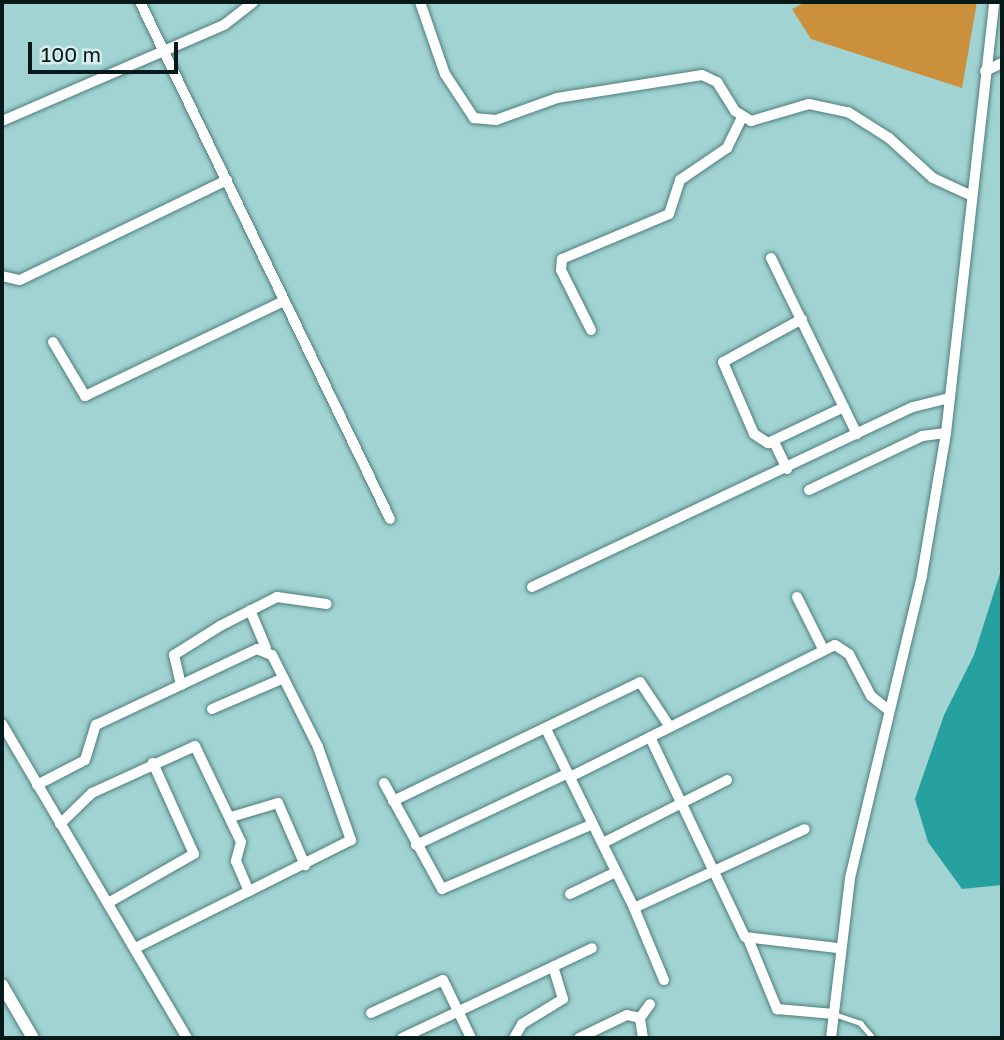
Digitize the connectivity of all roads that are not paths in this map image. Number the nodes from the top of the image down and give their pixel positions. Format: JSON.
{"nodes":[{"id":1,"x":140,"y":2,"type":"edge"},
{"id":2,"x":253,"y":2,"type":"edge"},
{"id":3,"x":421,"y":2,"type":"edge"},
{"id":4,"x":994,"y":2,"type":"edge"},
{"id":5,"x":165,"y":48,"type":"junction"},
{"id":6,"x":1002,"y":63,"type":"edge"},
{"id":7,"x":985,"y":71,"type":"junction"},
{"id":8,"x":742,"y":117,"type":"junction"},
{"id":9,"x":2,"y":121,"type":"edge"},
{"id":10,"x":227,"y":180,"type":"junction"},
{"id":11,"x":972,"y":196,"type":"junction"},
{"id":12,"x":771,"y":258,"type":"dead end"},
{"id":13,"x":2,"y":276,"type":"edge"},
{"id":14,"x":284,"y":301,"type":"junction"},
{"id":15,"x":802,"y":319,"type":"junction"},
{"id":16,"x":591,"y":330,"type":"dead end"},
{"id":17,"x":53,"y":342,"type":"dead end"},
{"id":18,"x":950,"y":398,"type":"junction"},
{"id":19,"x":844,"y":407,"type":"junction"},
{"id":20,"x":946,"y":433,"type":"junction"},
{"id":21,"x":857,"y":434,"type":"junction"},
{"id":22,"x":774,"y":442,"type":"junction"},
{"id":23,"x":787,"y":469,"type":"junction"},
{"id":24,"x":810,"y":490,"type":"dead end"},
{"id":25,"x":390,"y":519,"type":"dead end"},
{"id":26,"x":532,"y":587,"type":"dead end"},
{"id":27,"x":797,"y":597,"type":"dead end"},
{"id":28,"x":327,"y":604,"type":"dead end"},
{"id":29,"x":250,"y":610,"type":"junction"},
{"id":30,"x":266,"y":648,"type":"junction"},
{"id":31,"x":823,"y":649,"type":"junction"},
{"id":32,"x":284,"y":678,"type":"junction"},
{"id":33,"x":181,"y":685,"type":"junction"},
{"id":34,"x":212,"y":709,"type":"dead end"},
{"id":35,"x":887,"y":709,"type":"junction"},
{"id":36,"x":2,"y":724,"type":"edge"},
{"id":37,"x":670,"y":727,"type":"junction"},
{"id":38,"x":546,"y":729,"type":"junction"},
{"id":39,"x":650,"y":737,"type":"junction"},
{"id":40,"x":153,"y":763,"type":"junction"},
{"id":41,"x":569,"y":775,"type":"junction"},
{"id":42,"x":727,"y":780,"type":"dead end"},
{"id":43,"x":384,"y":783,"type":"dead end"},
{"id":44,"x":37,"y":785,"type":"junction"},
{"id":45,"x":393,"y":801,"type":"junction"},
{"id":46,"x":682,"y":803,"type":"junction"},
{"id":47,"x":231,"y":817,"type":"junction"},
{"id":48,"x":60,"y":824,"type":"junction"},
{"id":49,"x":593,"y":824,"type":"junction"},
{"id":50,"x":805,"y":829,"type":"dead end"},
{"id":51,"x":603,"y":843,"type":"junction"},
{"id":52,"x":416,"y":845,"type":"junction"},
{"id":53,"x":305,"y":865,"type":"junction"},
{"id":54,"x":616,"y":872,"type":"junction"},
{"id":55,"x":716,"y":873,"type":"junction"},
{"id":56,"x":249,"y":891,"type":"junction"},
{"id":57,"x":570,"y":894,"type":"dead end"},
{"id":58,"x":108,"y":903,"type":"junction"},
{"id":59,"x":634,"y":908,"type":"junction"},
{"id":60,"x":749,"y":941,"type":"junction"},
{"id":61,"x":135,"y":948,"type":"junction"},
{"id":62,"x":592,"y":948,"type":"dead end"},
{"id":63,"x":837,"y":948,"type":"junction"},
{"id":64,"x":553,"y":967,"type":"junction"},
{"id":65,"x":664,"y":980,"type":"dead end"},
{"id":66,"x":2,"y":985,"type":"edge"},
{"id":67,"x":650,"y":1004,"type":"dead end"},
{"id":68,"x":458,"y":1011,"type":"junction"},
{"id":69,"x":371,"y":1013,"type":"dead end"},
{"id":70,"x":834,"y":1014,"type":"junction"},
{"id":71,"x":640,"y":1018,"type":"junction"},
{"id":72,"x":33,"y":1038,"type":"edge"},
{"id":73,"x":187,"y":1038,"type":"edge"},
{"id":74,"x":402,"y":1038,"type":"edge"},
{"id":75,"x":471,"y":1038,"type":"edge"},
{"id":76,"x":514,"y":1038,"type":"edge"},
{"id":77,"x":579,"y":1038,"type":"edge"},
{"id":78,"x":643,"y":1038,"type":"edge"},
{"id":79,"x":831,"y":1038,"type":"edge"},
{"id":80,"x":873,"y":1038,"type":"edge"}],
"edges":[{"from":1,"to":5,"type":"street"},
{"from":2,"to":5,"type":"street"},
{"from":3,"to":8,"type":"street"},
{"from":4,"to":7,"type":"street"},
{"from":5,"to":9,"type":"street"},
{"from":5,"to":10,"type":"street"},
{"from":6,"to":7,"type":"street"},
{"from":7,"to":11,"type":"street"},
{"from":8,"to":11,"type":"street"},
{"from":8,"to":16,"type":"street"},
{"from":10,"to":13,"type":"street"},
{"from":10,"to":14,"type":"street"},
{"from":11,"to":18,"type":"street"},
{"from":12,"to":15,"type":"street"},
{"from":14,"to":17,"type":"street"},
{"from":14,"to":25,"type":"street"},
{"from":15,"to":19,"type":"street"},
{"from":15,"to":22,"type":"street"},
{"from":18,"to":20,"type":"street"},
{"from":18,"to":21,"type":"street"},
{"from":19,"to":21,"type":"street"},
{"from":19,"to":22,"type":"street"},
{"from":20,"to":24,"type":"street"},
{"from":20,"to":35,"type":"street"},
{"from":21,"to":23,"type":"street"},
{"from":22,"to":23,"type":"street"},
{"from":23,"to":26,"type":"street"},
{"from":27,"to":31,"type":"street"},
{"from":28,"to":29,"type":"street"},
{"from":29,"to":30,"type":"street"},
{"from":29,"to":33,"type":"street"},
{"from":30,"to":32,"type":"street"},
{"from":30,"to":33,"type":"street"},
{"from":31,"to":35,"type":"street"},
{"from":31,"to":37,"type":"street"},
{"from":32,"to":34,"type":"street"},
{"from":32,"to":53,"type":"street"},
{"from":33,"to":44,"type":"street"},
{"from":35,"to":63,"type":"street"},
{"from":36,"to":44,"type":"street"},
{"from":37,"to":38,"type":"street"},
{"from":37,"to":39,"type":"street"},
{"from":38,"to":41,"type":"street"},
{"from":38,"to":45,"type":"street"},
{"from":39,"to":41,"type":"street"},
{"from":39,"to":46,"type":"street"},
{"from":40,"to":47,"type":"street"},
{"from":40,"to":48,"type":"street"},
{"from":40,"to":58,"type":"street"},
{"from":41,"to":49,"type":"street"},
{"from":41,"to":52,"type":"street"},
{"from":42,"to":46,"type":"street"},
{"from":43,"to":45,"type":"street"},
{"from":44,"to":48,"type":"street"},
{"from":45,"to":52,"type":"street"},
{"from":46,"to":51,"type":"street"},
{"from":46,"to":55,"type":"street"},
{"from":47,"to":53,"type":"street"},
{"from":47,"to":56,"type":"street"},
{"from":48,"to":58,"type":"street"},
{"from":49,"to":51,"type":"street"},
{"from":49,"to":52,"type":"street"},
{"from":50,"to":55,"type":"street"},
{"from":51,"to":54,"type":"street"},
{"from":53,"to":56,"type":"street"},
{"from":54,"to":57,"type":"street"},
{"from":54,"to":59,"type":"street"},
{"from":55,"to":59,"type":"street"},
{"from":55,"to":60,"type":"street"},
{"from":56,"to":61,"type":"street"},
{"from":58,"to":61,"type":"street"},
{"from":59,"to":65,"type":"street"},
{"from":60,"to":63,"type":"street"},
{"from":60,"to":70,"type":"street"},
{"from":61,"to":73,"type":"street"},
{"from":62,"to":64,"type":"street"},
{"from":63,"to":70,"type":"street"},
{"from":64,"to":68,"type":"street"},
{"from":64,"to":76,"type":"street"},
{"from":66,"to":72,"type":"street"},
{"from":67,"to":71,"type":"street"},
{"from":68,"to":69,"type":"street"},
{"from":68,"to":74,"type":"street"},
{"from":68,"to":75,"type":"street"},
{"from":70,"to":79,"type":"street"},
{"from":70,"to":80,"type":"lane"},
{"from":71,"to":77,"type":"street"},
{"from":71,"to":78,"type":"street"}]}
